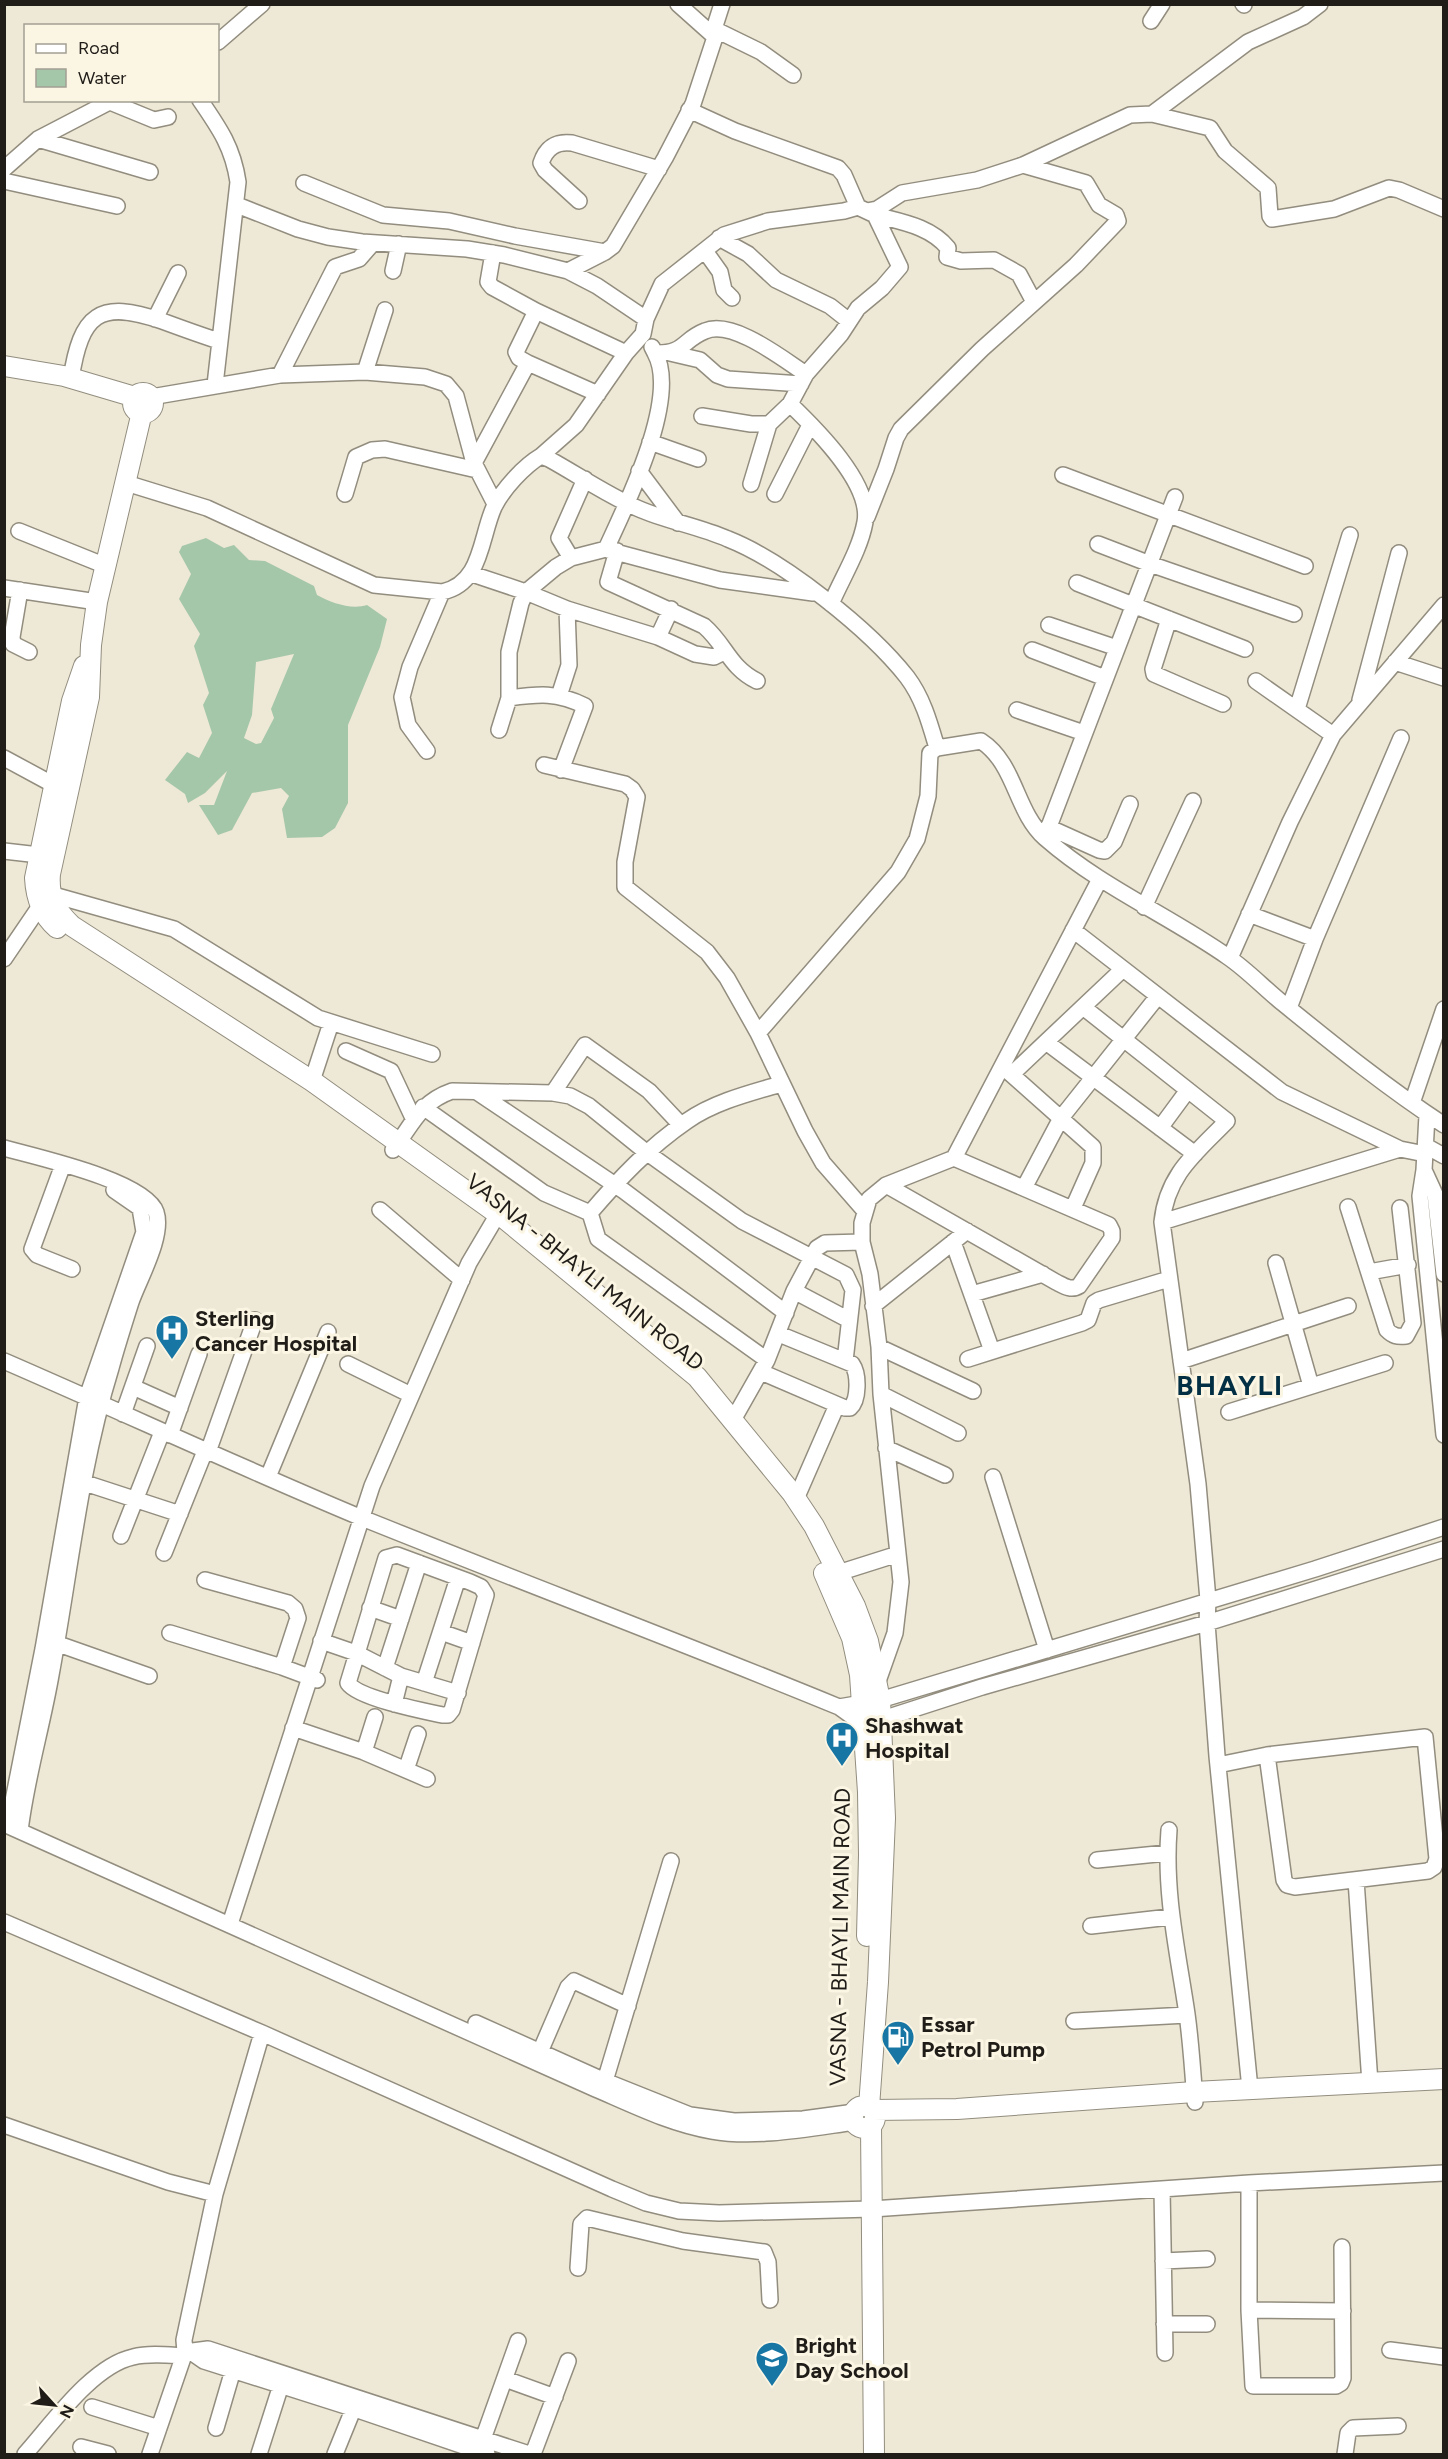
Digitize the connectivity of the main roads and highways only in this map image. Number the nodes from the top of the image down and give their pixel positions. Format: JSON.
{"nodes":[{"id":1,"x":4,"y":366,"type":"edge"},
{"id":2,"x":4,"y":376,"type":"edge"},
{"id":3,"x":68,"y":377,"type":"junction"},
{"id":4,"x":91,"y":645,"type":"junction"},
{"id":5,"x":45,"y":900,"type":"junction"},
{"id":6,"x":396,"y":1146,"type":"junction"},
{"id":7,"x":499,"y":1222,"type":"junction"},
{"id":8,"x":873,"y":1706,"type":"junction"},
{"id":9,"x":1443,"y":2079,"type":"edge"},
{"id":10,"x":1443,"y":2089,"type":"edge"},
{"id":11,"x":1195,"y":2097,"type":"junction"},
{"id":12,"x":865,"y":2116,"type":"junction"},
{"id":13,"x":866,"y":2209,"type":"junction"},
{"id":14,"x":861,"y":2454,"type":"edge"},
{"id":15,"x":874,"y":2454,"type":"edge"}],
"edges":[{"from":1,"to":3,"type":"main road"},
{"from":2,"to":3,"type":"main road"},
{"from":3,"to":4,"type":"main road","name":"VASNA - BHAYLI MAIN ROAD"},
{"from":4,"to":5,"type":"main road","name":"VASNA - BHAYLI MAIN ROAD"},
{"from":4,"to":5,"type":"main road","name":"VASNA - BHAYLI MAIN ROAD"},
{"from":5,"to":6,"type":"main road","name":"VASNA - BHAYLI MAIN ROAD"},
{"from":5,"to":6,"type":"main road","name":"VASNA - BHAYLI MAIN ROAD"},
{"from":6,"to":7,"type":"main road","name":"VASNA - BHAYLI MAIN ROAD"},
{"from":7,"to":8,"type":"main road","name":"VASNA - BHAYLI MAIN ROAD"},
{"from":7,"to":8,"type":"main road","name":"VASNA - BHAYLI MAIN ROAD"},
{"from":8,"to":12,"type":"main road","name":"VASNA - BHAYLI MAIN ROAD"},
{"from":9,"to":11,"type":"main road"},
{"from":10,"to":11,"type":"main road"},
{"from":11,"to":12,"type":"main road"},
{"from":12,"to":13,"type":"main road","name":"VASNA - BHAYLI MAIN ROAD"},
{"from":13,"to":14,"type":"main road","name":"VASNA - BHAYLI MAIN ROAD"},
{"from":13,"to":15,"type":"main road","name":"VASNA - BHAYLI MAIN ROAD"}]}
